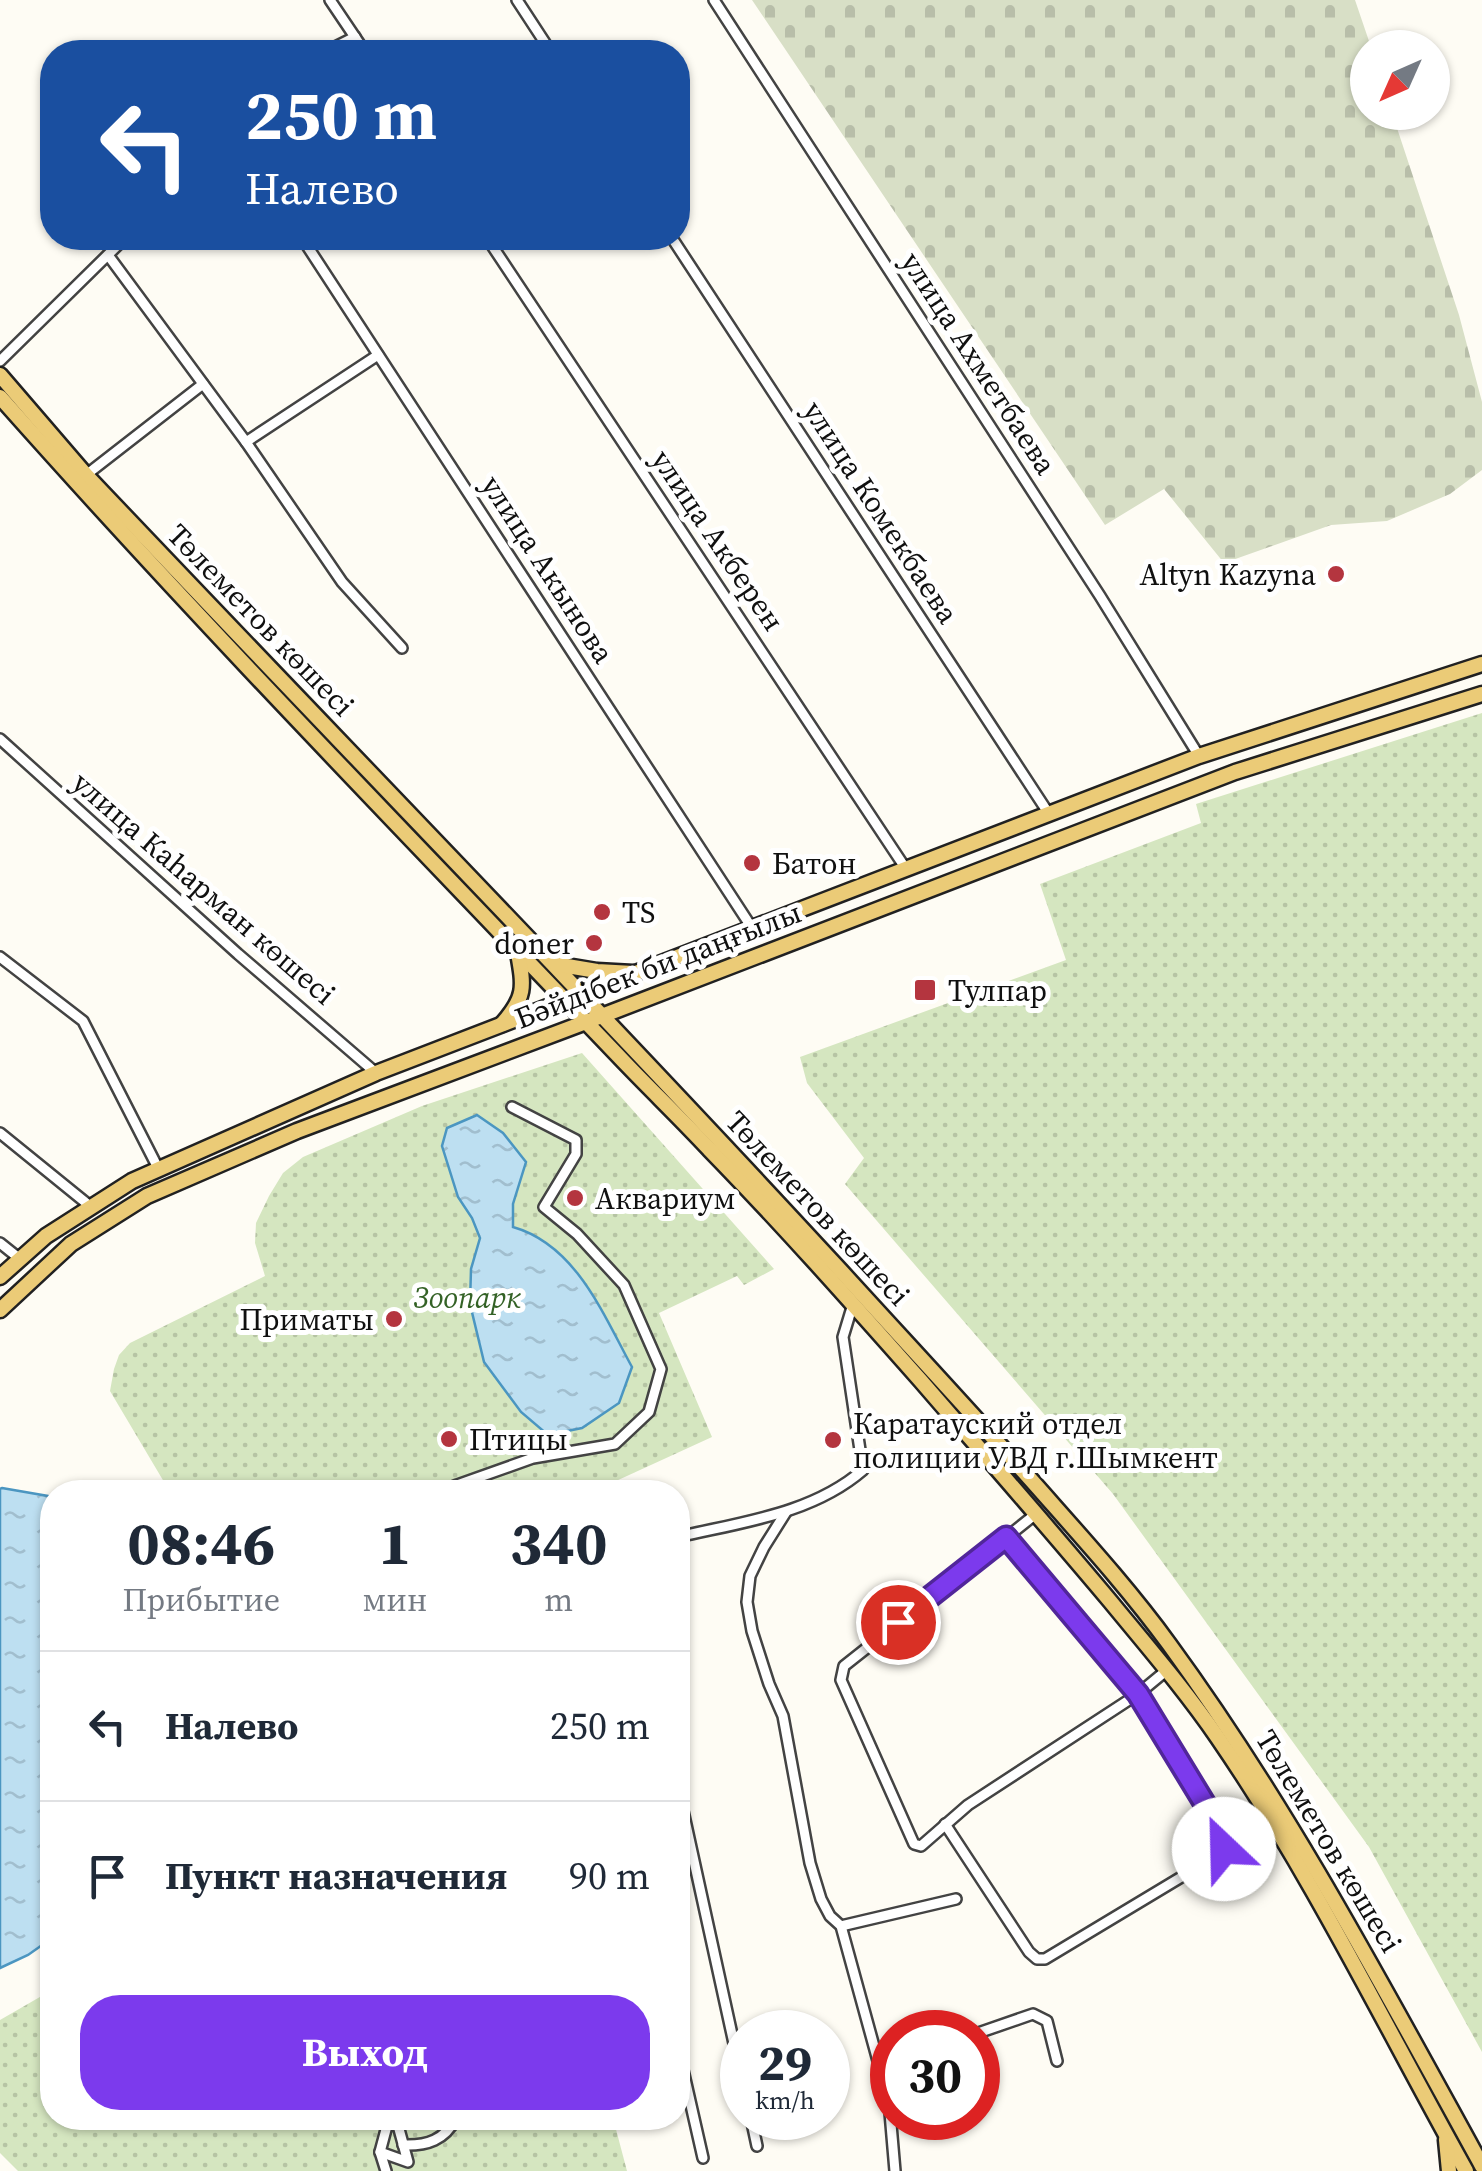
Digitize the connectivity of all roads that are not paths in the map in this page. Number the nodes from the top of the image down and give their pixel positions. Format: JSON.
{"nodes":[{"id":1,"x":330,"y":0,"type":"edge"},
{"id":2,"x":517,"y":0,"type":"edge"},
{"id":3,"x":714,"y":0,"type":"edge"},
{"id":4,"x":354,"y":37,"type":"junction"},
{"id":5,"x":348,"y":40,"type":"edge"},
{"id":6,"x":356,"y":40,"type":"edge"},
{"id":7,"x":543,"y":40,"type":"edge"},
{"id":8,"x":113,"y":250,"type":"edge"},
{"id":9,"x":310,"y":250,"type":"edge"},
{"id":10,"x":495,"y":250,"type":"edge"},
{"id":11,"x":680,"y":250,"type":"edge"},
{"id":12,"x":108,"y":255,"type":"junction"},
{"id":13,"x":378,"y":355,"type":"junction"},
{"id":14,"x":0,"y":361,"type":"edge"},
{"id":15,"x":0,"y":375,"type":"edge"},
{"id":16,"x":204,"y":384,"type":"junction"},
{"id":17,"x":0,"y":398,"type":"edge"},
{"id":18,"x":246,"y":442,"type":"junction"},
{"id":19,"x":86,"y":474,"type":"junction"},
{"id":20,"x":402,"y":648,"type":"dead end"},
{"id":21,"x":1482,"y":664,"type":"edge"},
{"id":22,"x":1482,"y":694,"type":"edge"},
{"id":23,"x":0,"y":740,"type":"edge"},
{"id":24,"x":1199,"y":756,"type":"junction"},
{"id":25,"x":1049,"y":814,"type":"junction"},
{"id":26,"x":906,"y":870,"type":"junction"},
{"id":27,"x":839,"y":895,"type":"junction"},
{"id":28,"x":851,"y":920,"type":"junction"},
{"id":29,"x":752,"y":928,"type":"junction"},
{"id":30,"x":518,"y":952,"type":"junction"},
{"id":31,"x":0,"y":957,"type":"edge"},
{"id":32,"x":553,"y":964,"type":"junction"},
{"id":33,"x":638,"y":973,"type":"junction"},
{"id":34,"x":583,"y":995,"type":"junction"},
{"id":35,"x":566,"y":1001,"type":"junction"},
{"id":36,"x":603,"y":1016,"type":"junction"},
{"id":37,"x":586,"y":1022,"type":"junction"},
{"id":38,"x":501,"y":1025,"type":"junction"},
{"id":39,"x":376,"y":1072,"type":"junction"},
{"id":40,"x":512,"y":1108,"type":"dead end"},
{"id":41,"x":0,"y":1132,"type":"edge"},
{"id":42,"x":158,"y":1168,"type":"junction"},
{"id":43,"x":90,"y":1206,"type":"junction"},
{"id":44,"x":0,"y":1243,"type":"edge"},
{"id":45,"x":20,"y":1259,"type":"junction"},
{"id":46,"x":0,"y":1277,"type":"edge"},
{"id":47,"x":853,"y":1304,"type":"junction"},
{"id":48,"x":0,"y":1310,"type":"edge"},
{"id":49,"x":468,"y":1480,"type":"edge"},
{"id":50,"x":786,"y":1512,"type":"junction"},
{"id":51,"x":1036,"y":1513,"type":"junction"},
{"id":52,"x":690,"y":1534,"type":"edge"},
{"id":53,"x":1006,"y":1537,"type":"junction"},
{"id":54,"x":1167,"y":1670,"type":"junction"},
{"id":55,"x":1138,"y":1694,"type":"junction"},
{"id":56,"x":945,"y":1824,"type":"junction"},
{"id":57,"x":690,"y":1843,"type":"edge"},
{"id":58,"x":956,"y":1899,"type":"dead end"},
{"id":59,"x":842,"y":1926,"type":"junction"},
{"id":60,"x":727,"y":2010,"type":"edge"},
{"id":61,"x":1000,"y":2025,"type":"edge"},
{"id":62,"x":870,"y":2028,"type":"edge"},
{"id":63,"x":1058,"y":2061,"type":"dead end"},
{"id":64,"x":690,"y":2101,"type":"edge"},
{"id":65,"x":386,"y":2130,"type":"edge"},
{"id":66,"x":399,"y":2130,"type":"edge"},
{"id":67,"x":448,"y":2130,"type":"edge"},
{"id":68,"x":1445,"y":2134,"type":"junction"},
{"id":69,"x":756,"y":2140,"type":"edge"},
{"id":70,"x":892,"y":2140,"type":"edge"},
{"id":71,"x":403,"y":2145,"type":"junction"},
{"id":72,"x":757,"y":2146,"type":"dead end"},
{"id":73,"x":380,"y":2152,"type":"junction"},
{"id":74,"x":703,"y":2158,"type":"dead end"},
{"id":75,"x":1482,"y":2166,"type":"edge"},
{"id":76,"x":386,"y":2171,"type":"edge"},
{"id":77,"x":895,"y":2171,"type":"edge"},
{"id":78,"x":1449,"y":2171,"type":"edge"},
{"id":79,"x":1466,"y":2171,"type":"edge"}],
"edges":[{"from":1,"to":4,"type":"street"},
{"from":2,"to":7,"type":"street"},
{"from":3,"to":24,"type":"street","name":"улица Ахметбаева"},
{"from":4,"to":5,"type":"street"},
{"from":4,"to":6,"type":"street"},
{"from":8,"to":12,"type":"street"},
{"from":9,"to":13,"type":"street","name":"улица Акынова"},
{"from":10,"to":26,"type":"street","name":"улица Акберен"},
{"from":11,"to":25,"type":"street","name":"улица Комекбаева"},
{"from":12,"to":14,"type":"street"},
{"from":12,"to":16,"type":"street"},
{"from":13,"to":18,"type":"street"},
{"from":13,"to":29,"type":"street","name":"улица Акынова"},
{"from":15,"to":19,"type":"main road","name":"Төлеметов көшесі"},
{"from":16,"to":18,"type":"street"},
{"from":16,"to":19,"type":"street"},
{"from":17,"to":30,"type":"main road","name":"Төлеметов көшесі"},
{"from":18,"to":20,"type":"street"},
{"from":19,"to":32,"type":"main road","name":"Төлеметов көшесі"},
{"from":21,"to":24,"type":"main road","name":"Бәйдібек би даңғылы"},
{"from":22,"to":28,"type":"main road","name":"Бәйдібек би даңғылы"},
{"from":23,"to":39,"type":"street","name":"улица Каһарман көшесі"},
{"from":24,"to":25,"type":"main road","name":"Бәйдібек би даңғылы"},
{"from":25,"to":26,"type":"main road","name":"Бәйдібек би даңғылы"},
{"from":26,"to":27,"type":"main road","name":"Бәйдібек би даңғылы"},
{"from":27,"to":28,"type":"main road"},
{"from":27,"to":29,"type":"main road","name":"Бәйдібек би даңғылы"},
{"from":28,"to":36,"type":"main road","name":"Бәйдібек би даңғылы"},
{"from":29,"to":33,"type":"main road","name":"Бәйдібек би даңғылы"},
{"from":30,"to":35,"type":"main road","name":"Төлеметов көшесі"},
{"from":30,"to":38,"type":"main road"},
{"from":31,"to":42,"type":"street"},
{"from":32,"to":33,"type":"main road"},
{"from":32,"to":34,"type":"main road","name":"Төлеметов көшесі"},
{"from":33,"to":34,"type":"main road","name":"Бәйдібек би даңғылы"},
{"from":34,"to":35,"type":"main road","name":"Бәйдібек би даңғылы"},
{"from":34,"to":36,"type":"main road","name":"Төлеметов көшесі"},
{"from":35,"to":37,"type":"main road","name":"Төлеметов көшесі"},
{"from":35,"to":38,"type":"main road","name":"Бәйдібек би даңғылы"},
{"from":36,"to":37,"type":"main road","name":"Бәйдібек би даңғылы"},
{"from":36,"to":75,"type":"main road","name":"Төлеметов көшесі"},
{"from":37,"to":47,"type":"main road","name":"Төлеметов көшесі"},
{"from":37,"to":48,"type":"main road","name":"Бәйдібек би даңғылы"},
{"from":38,"to":39,"type":"main road","name":"Бәйдібек би даңғылы"},
{"from":39,"to":42,"type":"main road","name":"Бәйдібек би даңғылы"},
{"from":40,"to":49,"type":"street"},
{"from":41,"to":43,"type":"street"},
{"from":42,"to":43,"type":"main road","name":"Бәйдібек би даңғылы"},
{"from":43,"to":45,"type":"main road","name":"Бәйдібек би даңғылы"},
{"from":44,"to":45,"type":"street"},
{"from":45,"to":46,"type":"main road","name":"Бәйдібек би даңғылы"},
{"from":47,"to":50,"type":"street"},
{"from":47,"to":51,"type":"main road","name":"Төлеметов көшесі"},
{"from":50,"to":52,"type":"street"},
{"from":50,"to":59,"type":"street"},
{"from":51,"to":53,"type":"street"},
{"from":51,"to":54,"type":"main road","name":"Төлеметов көшесі"},
{"from":53,"to":55,"type":"street"},
{"from":53,"to":56,"type":"street"},
{"from":54,"to":55,"type":"street"},
{"from":54,"to":68,"type":"main road","name":"Төлеметов көшесі"},
{"from":55,"to":56,"type":"street"},
{"from":55,"to":56,"type":"street"},
{"from":57,"to":60,"type":"street"},
{"from":58,"to":59,"type":"street"},
{"from":59,"to":62,"type":"street"},
{"from":61,"to":63,"type":"street"},
{"from":64,"to":74,"type":"street"},
{"from":65,"to":73,"type":"street"},
{"from":66,"to":71,"type":"street"},
{"from":67,"to":71,"type":"street"},
{"from":68,"to":78,"type":"main road"},
{"from":68,"to":79,"type":"main road","name":"Төлеметов көшесі"},
{"from":69,"to":72,"type":"street"},
{"from":70,"to":77,"type":"street"},
{"from":71,"to":73,"type":"street"},
{"from":73,"to":76,"type":"street"}]}
